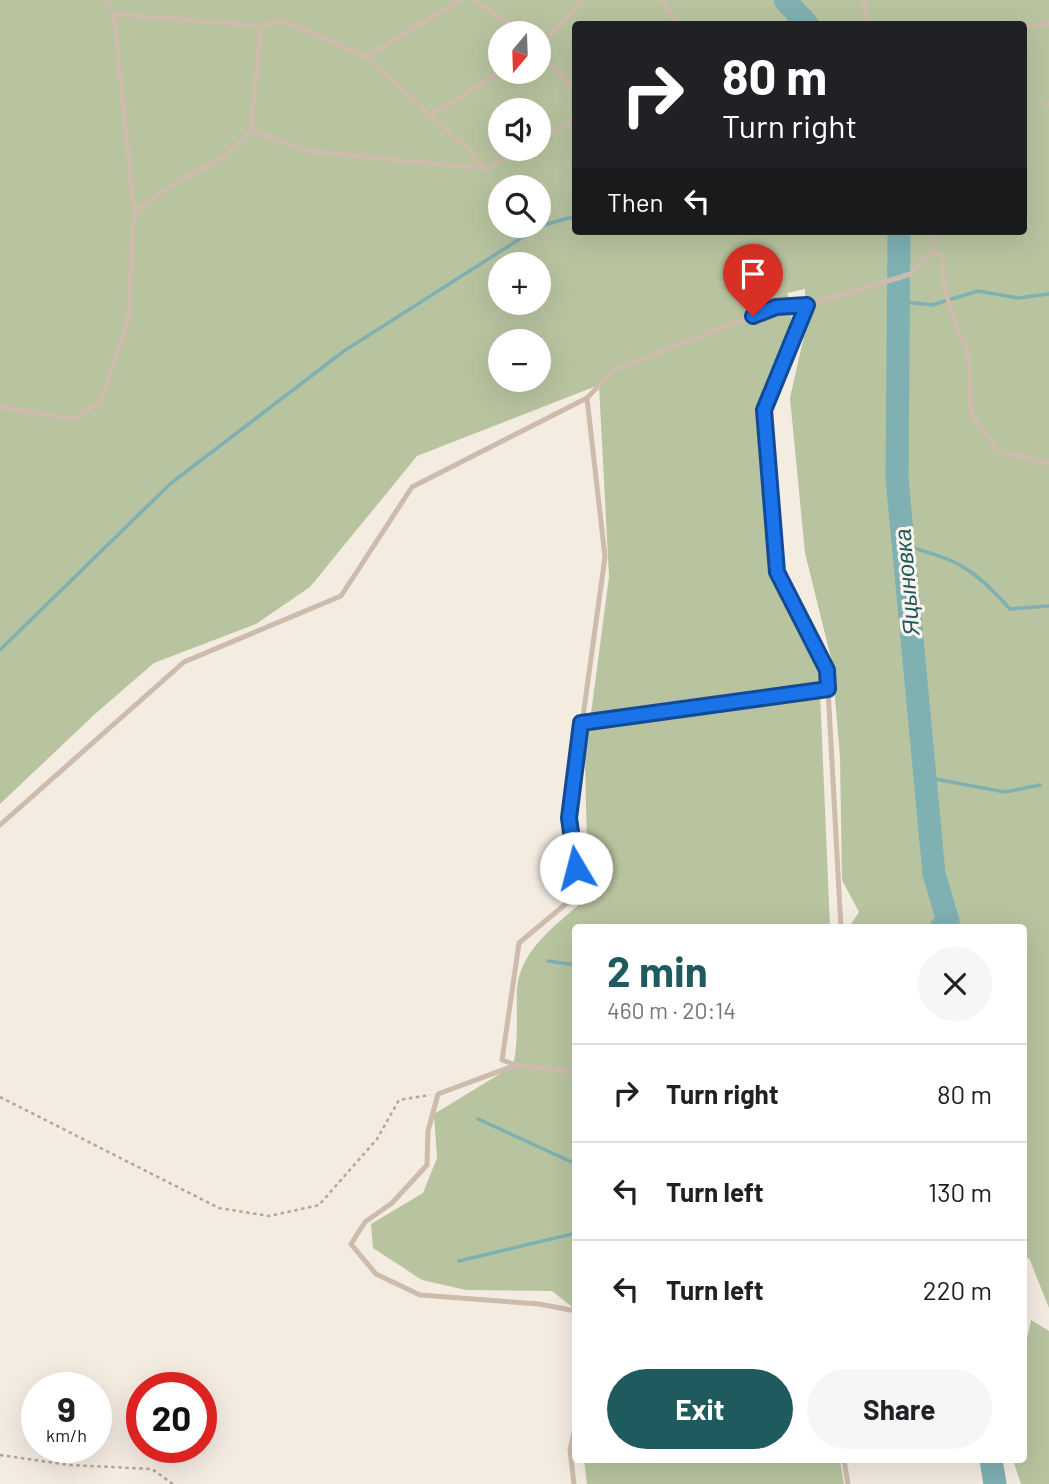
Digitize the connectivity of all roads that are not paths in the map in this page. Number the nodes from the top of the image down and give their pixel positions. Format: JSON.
{"nodes":[{"id":1,"x":105,"y":0,"type":"edge"},
{"id":2,"x":460,"y":0,"type":"edge"},
{"id":3,"x":475,"y":0,"type":"edge"},
{"id":4,"x":582,"y":0,"type":"edge"},
{"id":5,"x":662,"y":0,"type":"edge"},
{"id":6,"x":863,"y":0,"type":"edge"},
{"id":7,"x":114,"y":14,"type":"junction"},
{"id":8,"x":504,"y":21,"type":"edge"},
{"id":9,"x":675,"y":21,"type":"edge"},
{"id":10,"x":869,"y":21,"type":"edge"},
{"id":11,"x":1049,"y":23,"type":"edge"},
{"id":12,"x":261,"y":26,"type":"junction"},
{"id":13,"x":1027,"y":27,"type":"edge"},
{"id":14,"x":551,"y":36,"type":"edge"},
{"id":15,"x":366,"y":57,"type":"junction"},
{"id":16,"x":551,"y":63,"type":"edge"},
{"id":17,"x":488,"y":80,"type":"edge"},
{"id":18,"x":572,"y":86,"type":"edge"},
{"id":19,"x":429,"y":116,"type":"junction"},
{"id":20,"x":572,"y":122,"type":"edge"},
{"id":21,"x":251,"y":130,"type":"junction"},
{"id":22,"x":551,"y":133,"type":"edge"},
{"id":23,"x":500,"y":161,"type":"edge"},
{"id":24,"x":485,"y":169,"type":"junction"},
{"id":25,"x":134,"y":212,"type":"junction"},
{"id":26,"x":935,"y":235,"type":"edge"},
{"id":27,"x":933,"y":251,"type":"junction"},
{"id":28,"x":807,"y":305,"type":"junction"},
{"id":29,"x":587,"y":398,"type":"junction"},
{"id":30,"x":0,"y":407,"type":"edge"},
{"id":31,"x":1049,"y":463,"type":"edge"},
{"id":32,"x":828,"y":689,"type":"junction"},
{"id":33,"x":581,"y":723,"type":"junction"},
{"id":34,"x":0,"y":825,"type":"edge"},
{"id":35,"x":841,"y":924,"type":"edge"},
{"id":36,"x":516,"y":1065,"type":"junction"},
{"id":37,"x":572,"y":1072,"type":"edge"},
{"id":38,"x":572,"y":1310,"type":"edge"},
{"id":39,"x":572,"y":1441,"type":"edge"},
{"id":40,"x":844,"y":1463,"type":"edge"},
{"id":41,"x":574,"y":1484,"type":"edge"},
{"id":42,"x":848,"y":1484,"type":"edge"}],
"edges":[{"from":1,"to":7,"type":"lane"},
{"from":2,"to":15,"type":"lane"},
{"from":3,"to":8,"type":"lane"},
{"from":4,"to":14,"type":"lane"},
{"from":5,"to":9,"type":"lane"},
{"from":6,"to":10,"type":"lane"},
{"from":7,"to":12,"type":"lane"},
{"from":7,"to":25,"type":"lane"},
{"from":11,"to":13,"type":"lane"},
{"from":12,"to":15,"type":"lane"},
{"from":12,"to":21,"type":"lane"},
{"from":15,"to":19,"type":"lane"},
{"from":16,"to":18,"type":"lane"},
{"from":17,"to":19,"type":"lane"},
{"from":19,"to":24,"type":"lane"},
{"from":20,"to":22,"type":"lane"},
{"from":21,"to":24,"type":"lane"},
{"from":21,"to":25,"type":"lane"},
{"from":23,"to":24,"type":"lane"},
{"from":25,"to":30,"type":"lane"},
{"from":26,"to":27,"type":"lane"},
{"from":27,"to":28,"type":"lane"},
{"from":27,"to":31,"type":"lane"},
{"from":28,"to":29,"type":"lane"},
{"from":28,"to":32,"type":"lane"},
{"from":29,"to":33,"type":"lane"},
{"from":29,"to":34,"type":"lane"},
{"from":32,"to":33,"type":"lane"},
{"from":32,"to":35,"type":"lane"},
{"from":33,"to":36,"type":"lane"},
{"from":36,"to":37,"type":"lane"},
{"from":36,"to":38,"type":"lane"},
{"from":39,"to":41,"type":"lane"},
{"from":40,"to":42,"type":"lane"}]}
